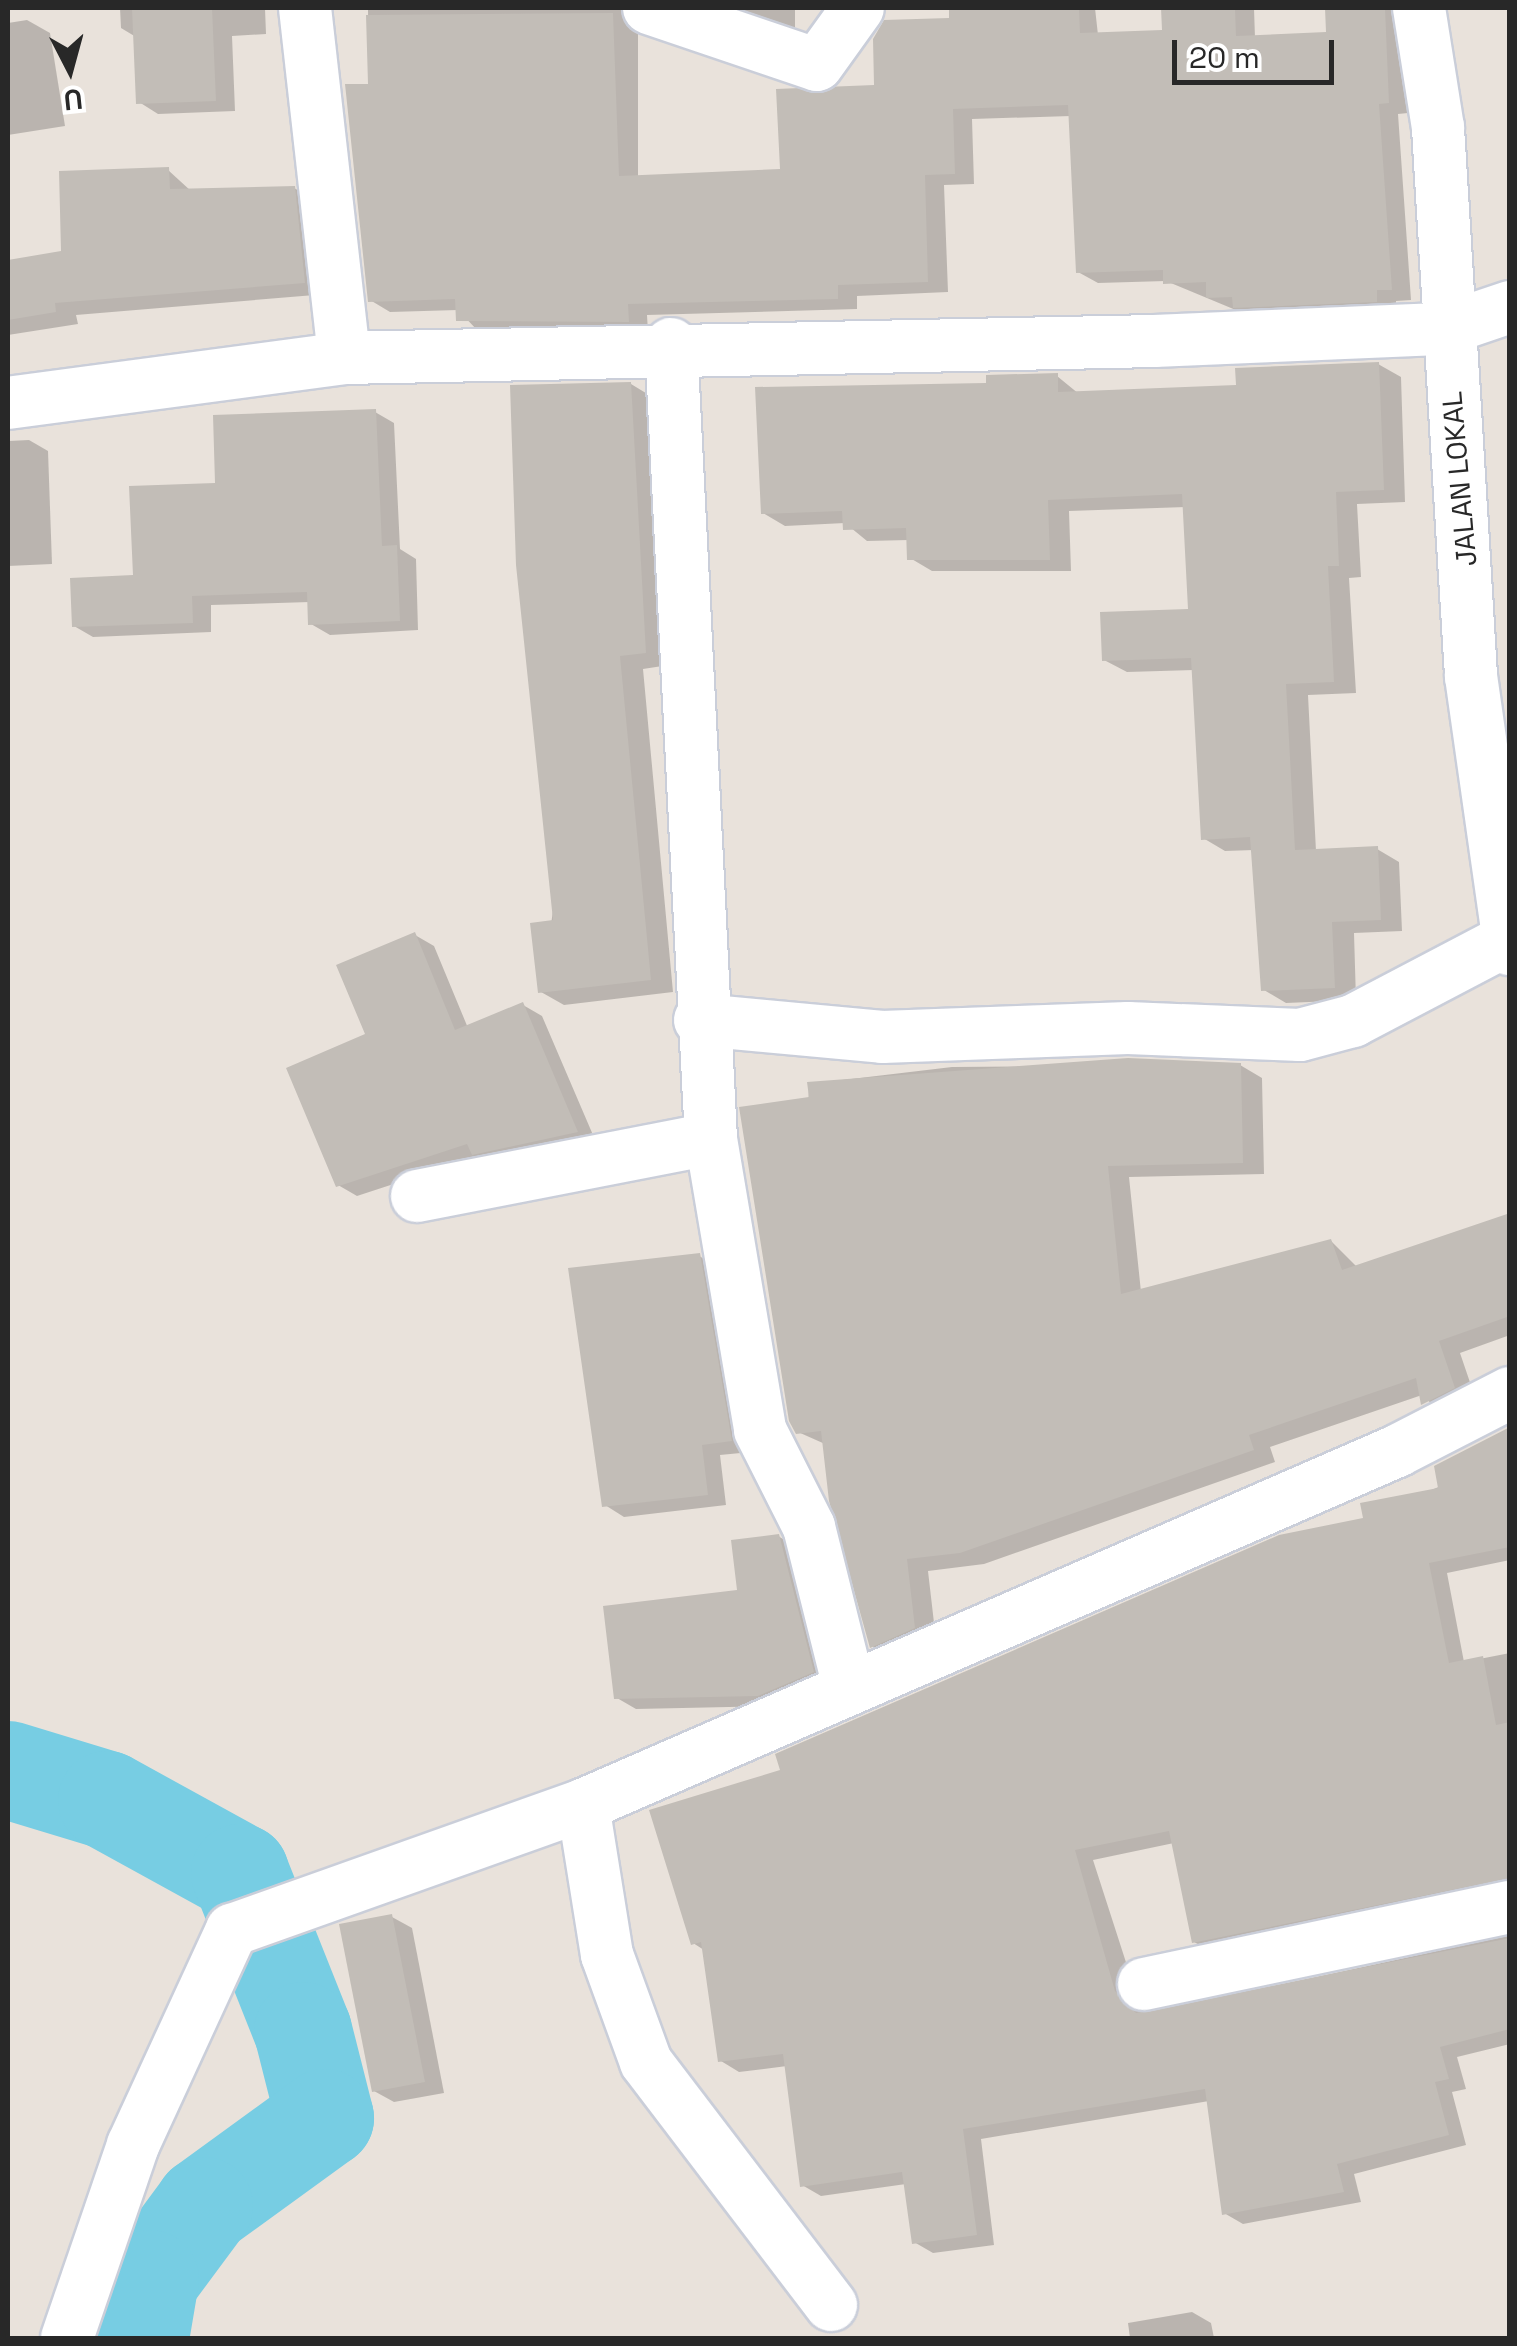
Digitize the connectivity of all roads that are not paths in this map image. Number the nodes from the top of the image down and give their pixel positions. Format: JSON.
{"nodes":[{"id":1,"x":319,"y":8,"type":"edge"},
{"id":2,"x":649,"y":8,"type":"edge"},
{"id":3,"x":858,"y":8,"type":"edge"},
{"id":4,"x":1419,"y":8,"type":"edge"},
{"id":5,"x":1510,"y":308,"type":"edge"},
{"id":6,"x":1445,"y":328,"type":"junction"},
{"id":7,"x":671,"y":344,"type":"junction"},
{"id":8,"x":344,"y":358,"type":"junction"},
{"id":9,"x":8,"y":403,"type":"edge"},
{"id":10,"x":1488,"y":511,"type":"edge"},
{"id":11,"x":1498,"y":795,"type":"edge"},
{"id":12,"x":1508,"y":944,"type":"edge"},
{"id":13,"x":700,"y":1020,"type":"junction"},
{"id":14,"x":711,"y":1139,"type":"junction"},
{"id":15,"x":417,"y":1196,"type":"dead end"},
{"id":16,"x":1510,"y":1393,"type":"edge"},
{"id":17,"x":849,"y":1688,"type":"junction"},
{"id":18,"x":583,"y":1804,"type":"junction"},
{"id":19,"x":1510,"y":1907,"type":"edge"},
{"id":20,"x":1144,"y":1984,"type":"dead end"},
{"id":21,"x":832,"y":2305,"type":"dead end"},
{"id":22,"x":67,"y":2338,"type":"edge"}],
"edges":[{"from":1,"to":8,"type":"street"},
{"from":2,"to":3,"type":"street"},
{"from":4,"to":6,"type":"street","name":"JALAN LOKAL"},
{"from":5,"to":6,"type":"street"},
{"from":6,"to":7,"type":"street"},
{"from":6,"to":10,"type":"street","name":"JALAN LOKAL"},
{"from":7,"to":8,"type":"street"},
{"from":7,"to":13,"type":"street"},
{"from":8,"to":9,"type":"street"},
{"from":10,"to":11,"type":"street","name":"JALAN LOKAL"},
{"from":11,"to":12,"type":"street","name":"JALAN LOKAL"},
{"from":12,"to":13,"type":"street"},
{"from":13,"to":14,"type":"street"},
{"from":14,"to":15,"type":"street"},
{"from":14,"to":17,"type":"street"},
{"from":16,"to":17,"type":"street"},
{"from":17,"to":18,"type":"street"},
{"from":18,"to":21,"type":"street"},
{"from":18,"to":22,"type":"street"},
{"from":19,"to":20,"type":"street"}]}
